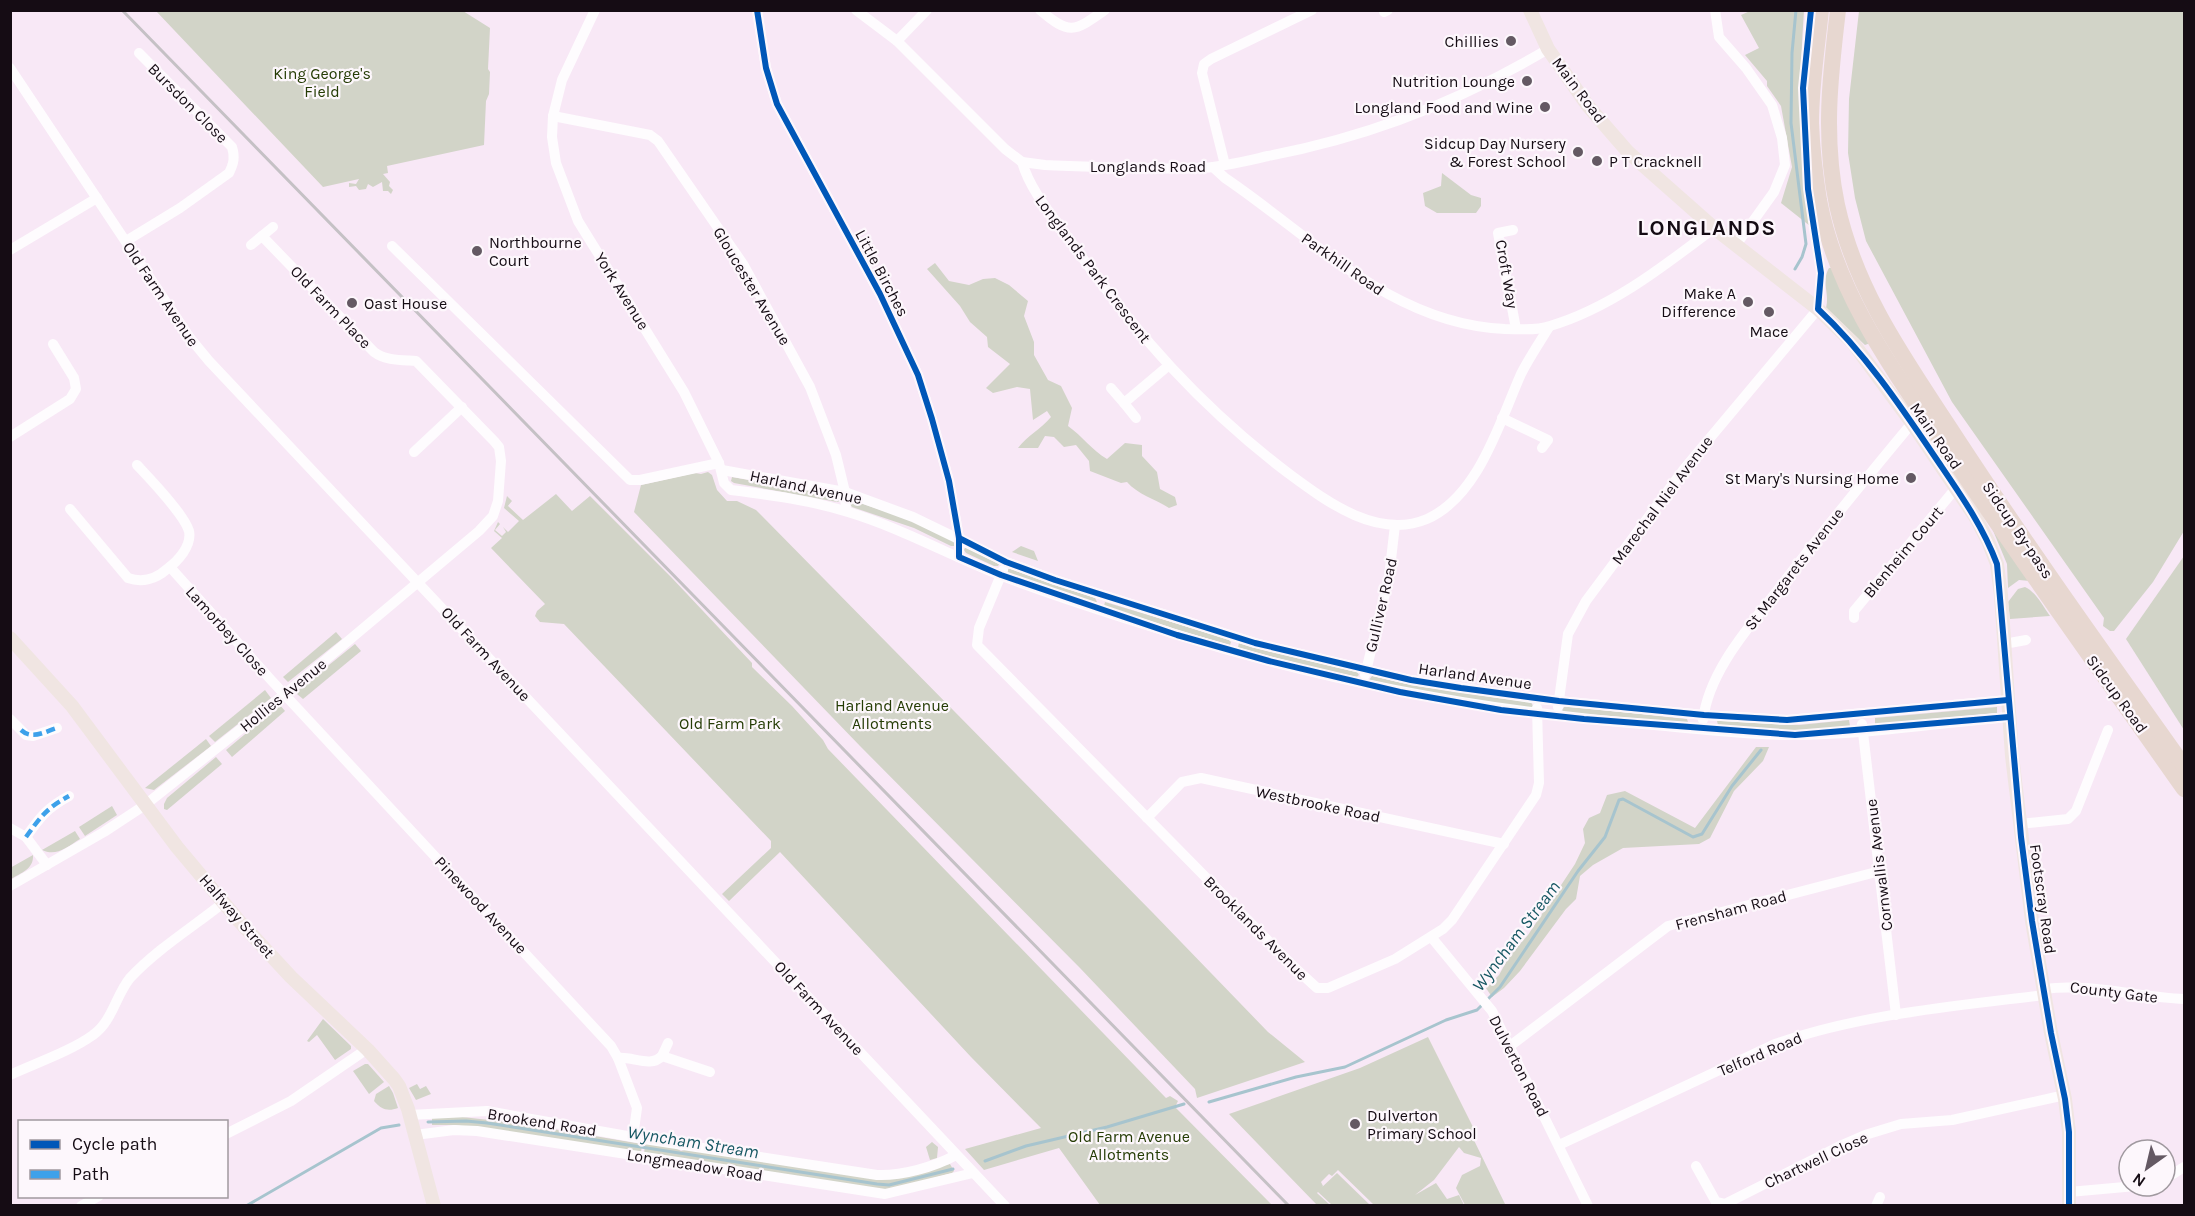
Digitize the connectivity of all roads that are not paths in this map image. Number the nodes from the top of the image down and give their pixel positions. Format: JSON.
{"nodes":[{"id":1,"x":595,"y":10,"type":"edge"},
{"id":2,"x":757,"y":10,"type":"edge"},
{"id":3,"x":856,"y":10,"type":"edge"},
{"id":4,"x":927,"y":10,"type":"edge"},
{"id":5,"x":1040,"y":10,"type":"edge"},
{"id":6,"x":1105,"y":10,"type":"edge"},
{"id":7,"x":1312,"y":10,"type":"edge"},
{"id":8,"x":1530,"y":10,"type":"edge"},
{"id":9,"x":1715,"y":10,"type":"edge"},
{"id":10,"x":1821,"y":10,"type":"edge"},
{"id":11,"x":1838,"y":10,"type":"edge"},
{"id":12,"x":897,"y":41,"type":"junction"},
{"id":13,"x":1548,"y":49,"type":"junction"},
{"id":14,"x":139,"y":53,"type":"dead end"},
{"id":15,"x":10,"y":68,"type":"edge"},
{"id":16,"x":553,"y":116,"type":"junction"},
{"id":17,"x":1022,"y":162,"type":"junction"},
{"id":18,"x":1225,"y":165,"type":"junction"},
{"id":19,"x":1213,"y":167,"type":"junction"},
{"id":20,"x":97,"y":198,"type":"junction"},
{"id":21,"x":273,"y":227,"type":"dead end"},
{"id":22,"x":1714,"y":228,"type":"junction"},
{"id":23,"x":1513,"y":230,"type":"dead end"},
{"id":24,"x":262,"y":236,"type":"junction"},
{"id":25,"x":126,"y":241,"type":"junction"},
{"id":26,"x":251,"y":245,"type":"dead end"},
{"id":27,"x":1736,"y":245,"type":"junction"},
{"id":28,"x":392,"y":246,"type":"dead end"},
{"id":29,"x":10,"y":250,"type":"edge"},
{"id":30,"x":1818,"y":309,"type":"junction"},
{"id":31,"x":1549,"y":327,"type":"junction"},
{"id":32,"x":1516,"y":329,"type":"junction"},
{"id":33,"x":53,"y":344,"type":"dead end"},
{"id":34,"x":1168,"y":366,"type":"junction"},
{"id":35,"x":1111,"y":387,"type":"dead end"},
{"id":36,"x":1124,"y":403,"type":"junction"},
{"id":37,"x":462,"y":407,"type":"junction"},
{"id":38,"x":1136,"y":418,"type":"dead end"},
{"id":39,"x":1503,"y":418,"type":"junction"},
{"id":40,"x":1912,"y":423,"type":"junction"},
{"id":41,"x":10,"y":437,"type":"edge"},
{"id":42,"x":1548,"y":440,"type":"dead end"},
{"id":43,"x":414,"y":452,"type":"dead end"},
{"id":44,"x":137,"y":465,"type":"dead end"},
{"id":45,"x":721,"y":466,"type":"junction"},
{"id":46,"x":1956,"y":488,"type":"junction"},
{"id":47,"x":738,"y":490,"type":"joint"},
{"id":48,"x":844,"y":492,"type":"junction"},
{"id":49,"x":70,"y":508,"type":"dead end"},
{"id":50,"x":846,"y":511,"type":"junction"},
{"id":51,"x":1395,"y":525,"type":"junction"},
{"id":52,"x":959,"y":538,"type":"junction"},
{"id":53,"x":958,"y":557,"type":"junction"},
{"id":54,"x":1006,"y":562,"type":"junction"},
{"id":55,"x":170,"y":567,"type":"junction"},
{"id":56,"x":1001,"y":575,"type":"junction"},
{"id":57,"x":418,"y":584,"type":"junction"},
{"id":58,"x":2001,"y":595,"type":"joint"},
{"id":59,"x":2049,"y":600,"type":"joint"},
{"id":60,"x":1854,"y":618,"type":"dead end"},
{"id":61,"x":10,"y":638,"type":"edge"},
{"id":62,"x":2026,"y":640,"type":"dead end"},
{"id":63,"x":2004,"y":645,"type":"junction"},
{"id":64,"x":1366,"y":670,"type":"junction"},
{"id":65,"x":2118,"y":674,"type":"joint"},
{"id":66,"x":1363,"y":684,"type":"junction"},
{"id":67,"x":285,"y":694,"type":"junction"},
{"id":68,"x":1538,"y":699,"type":"junction"},
{"id":69,"x":2008,"y":700,"type":"junction"},
{"id":70,"x":1559,"y":701,"type":"junction"},
{"id":71,"x":1537,"y":714,"type":"junction"},
{"id":72,"x":1704,"y":715,"type":"junction"},
{"id":73,"x":1861,"y":715,"type":"junction"},
{"id":74,"x":1557,"y":716,"type":"junction"},
{"id":75,"x":2009,"y":717,"type":"junction"},
{"id":76,"x":10,"y":719,"type":"edge"},
{"id":77,"x":57,"y":728,"type":"dead end"},
{"id":78,"x":1702,"y":729,"type":"junction"},
{"id":79,"x":1863,"y":730,"type":"junction"},
{"id":80,"x":2108,"y":730,"type":"dead end"},
{"id":81,"x":2184,"y":766,"type":"edge"},
{"id":82,"x":2184,"y":789,"type":"edge"},
{"id":83,"x":69,"y":796,"type":"dead end"},
{"id":84,"x":145,"y":805,"type":"junction"},
{"id":85,"x":1147,"y":818,"type":"junction"},
{"id":86,"x":2019,"y":824,"type":"junction"},
{"id":87,"x":10,"y":828,"type":"edge"},
{"id":88,"x":26,"y":837,"type":"junction"},
{"id":89,"x":1504,"y":844,"type":"junction"},
{"id":90,"x":47,"y":866,"type":"junction"},
{"id":91,"x":1880,"y":871,"type":"junction"},
{"id":92,"x":10,"y":886,"type":"edge"},
{"id":93,"x":224,"y":903,"type":"junction"},
{"id":94,"x":1432,"y":938,"type":"junction"},
{"id":95,"x":2044,"y":992,"type":"junction"},
{"id":96,"x":2184,"y":999,"type":"edge"},
{"id":97,"x":1896,"y":1016,"type":"junction"},
{"id":98,"x":668,"y":1043,"type":"dead end"},
{"id":99,"x":1510,"y":1046,"type":"junction"},
{"id":100,"x":367,"y":1049,"type":"junction"},
{"id":101,"x":662,"y":1056,"type":"junction"},
{"id":102,"x":618,"y":1058,"type":"junction"},
{"id":103,"x":710,"y":1072,"type":"dead end"},
{"id":104,"x":10,"y":1075,"type":"edge"},
{"id":105,"x":2065,"y":1095,"type":"junction"},
{"id":106,"x":410,"y":1115,"type":"junction"},
{"id":107,"x":228,"y":1133,"type":"edge"},
{"id":108,"x":415,"y":1135,"type":"junction"},
{"id":109,"x":633,"y":1137,"type":"junction"},
{"id":110,"x":1559,"y":1145,"type":"junction"},
{"id":111,"x":956,"y":1155,"type":"junction"},
{"id":112,"x":1696,"y":1166,"type":"dead end"},
{"id":113,"x":973,"y":1173,"type":"junction"},
{"id":114,"x":2117,"y":1190,"type":"edge"},
{"id":115,"x":97,"y":1198,"type":"edge"},
{"id":116,"x":2069,"y":1199,"type":"edge"},
{"id":117,"x":81,"y":1206,"type":"edge"},
{"id":118,"x":434,"y":1206,"type":"edge"},
{"id":119,"x":1005,"y":1206,"type":"edge"},
{"id":120,"x":1588,"y":1206,"type":"edge"}],
"edges":[{"from":1,"to":16,"type":"street","name":"York Avenue"},
{"from":2,"to":52,"type":"street","name":"Little Birches"},
{"from":3,"to":12,"type":"street"},
{"from":4,"to":12,"type":"street"},
{"from":5,"to":6,"type":"street"},
{"from":7,"to":18,"type":"street"},
{"from":8,"to":13,"type":"main road","name":"Main Road"},
{"from":9,"to":27,"type":"street"},
{"from":10,"to":59,"type":"highway","name":"Sidcup By-pass"},
{"from":11,"to":65,"type":"highway","name":"Sidcup By-pass"},
{"from":12,"to":17,"type":"street"},
{"from":13,"to":18,"type":"street","name":"Longlands Road"},
{"from":13,"to":22,"type":"main road","name":"Main Road"},
{"from":14,"to":25,"type":"street","name":"Bursdon Close"},
{"from":15,"to":20,"type":"street","name":"Old Farm Avenue"},
{"from":16,"to":45,"type":"street","name":"York Avenue"},
{"from":16,"to":48,"type":"street","name":"Gloucester Avenue"},
{"from":17,"to":19,"type":"street","name":"Longlands Road"},
{"from":17,"to":34,"type":"street","name":"Longlands Park Crescent"},
{"from":18,"to":19,"type":"street","name":"Longlands Road"},
{"from":19,"to":32,"type":"street","name":"Parkhill Road"},
{"from":20,"to":25,"type":"street","name":"Old Farm Avenue"},
{"from":20,"to":29,"type":"street"},
{"from":21,"to":24,"type":"street"},
{"from":22,"to":27,"type":"main road","name":"Main Road"},
{"from":22,"to":31,"type":"street","name":"Parkhill Road"},
{"from":23,"to":32,"type":"street","name":"Croft Way"},
{"from":24,"to":26,"type":"street"},
{"from":24,"to":37,"type":"street","name":"Old Farm Place"},
{"from":25,"to":57,"type":"street","name":"Old Farm Avenue"},
{"from":27,"to":30,"type":"main road","name":"Main Road"},
{"from":28,"to":45,"type":"street"},
{"from":30,"to":40,"type":"main road","name":"Main Road"},
{"from":30,"to":70,"type":"street","name":"Marechal Niel Avenue"},
{"from":31,"to":32,"type":"street","name":"Parkhill Road"},
{"from":31,"to":39,"type":"street","name":"Longlands Park Crescent"},
{"from":33,"to":41,"type":"street"},
{"from":34,"to":36,"type":"street"},
{"from":34,"to":51,"type":"street","name":"Longlands Park Crescent"},
{"from":35,"to":36,"type":"street"},
{"from":36,"to":38,"type":"street"},
{"from":37,"to":43,"type":"street"},
{"from":37,"to":57,"type":"street","name":"Old Farm Place"},
{"from":39,"to":42,"type":"street"},
{"from":39,"to":51,"type":"street","name":"Longlands Park Crescent"},
{"from":40,"to":46,"type":"main road","name":"Main Road"},
{"from":40,"to":72,"type":"street","name":"St Margarets Avenue"},
{"from":44,"to":55,"type":"street"},
{"from":45,"to":47,"type":"street","name":"York Avenue"},
{"from":45,"to":48,"type":"street","name":"Harland Avenue"},
{"from":46,"to":58,"type":"main road","name":"Main Road"},
{"from":46,"to":60,"type":"street","name":"Blenheim Court"},
{"from":47,"to":50,"type":"street","name":"Harland Avenue"},
{"from":48,"to":50,"type":"street","name":"Gloucester Avenue"},
{"from":48,"to":52,"type":"street","name":"Harland Avenue"},
{"from":49,"to":55,"type":"street"},
{"from":50,"to":53,"type":"street","name":"Harland Avenue"},
{"from":51,"to":64,"type":"street","name":"Gulliver Road"},
{"from":52,"to":53,"type":"street","name":"Little Birches"},
{"from":52,"to":54,"type":"street","name":"Harland Avenue"},
{"from":53,"to":56,"type":"street","name":"Harland Avenue"},
{"from":54,"to":56,"type":"street","name":"Brooklands Avenue"},
{"from":54,"to":64,"type":"street","name":"Harland Avenue"},
{"from":55,"to":67,"type":"street","name":"Lamorbey Close"},
{"from":56,"to":66,"type":"street","name":"Harland Avenue"},
{"from":56,"to":85,"type":"street","name":"Brooklands Avenue"},
{"from":57,"to":67,"type":"street","name":"Hollies Avenue"},
{"from":57,"to":111,"type":"street","name":"Old Farm Avenue"},
{"from":58,"to":63,"type":"main road","name":"Footscray Road"},
{"from":59,"to":82,"type":"highway","name":"Sidcup Road"},
{"from":61,"to":84,"type":"main road","name":"Halfway Street"},
{"from":62,"to":63,"type":"street"},
{"from":63,"to":69,"type":"main road","name":"Footscray Road"},
{"from":64,"to":66,"type":"street","name":"Gulliver Road"},
{"from":64,"to":68,"type":"street","name":"Harland Avenue"},
{"from":65,"to":81,"type":"highway","name":"Sidcup Road"},
{"from":66,"to":71,"type":"street","name":"Harland Avenue"},
{"from":67,"to":84,"type":"street","name":"Hollies Avenue"},
{"from":67,"to":102,"type":"street","name":"Pinewood Avenue"},
{"from":68,"to":70,"type":"street","name":"Harland Avenue"},
{"from":68,"to":71,"type":"street","name":"Brooklands Avenue"},
{"from":69,"to":73,"type":"street","name":"Harland Avenue"},
{"from":69,"to":75,"type":"main road","name":"Footscray Road"},
{"from":70,"to":72,"type":"street","name":"Harland Avenue"},
{"from":70,"to":74,"type":"street","name":"Marechal Niel Avenue"},
{"from":71,"to":74,"type":"street","name":"Harland Avenue"},
{"from":71,"to":89,"type":"street","name":"Brooklands Avenue"},
{"from":72,"to":73,"type":"street","name":"Harland Avenue"},
{"from":72,"to":78,"type":"street","name":"St Margarets Avenue"},
{"from":73,"to":79,"type":"street","name":"Cornwallis Avenue"},
{"from":74,"to":78,"type":"street","name":"Harland Avenue"},
{"from":75,"to":79,"type":"street","name":"Harland Avenue"},
{"from":75,"to":86,"type":"main road","name":"Footscray Road"},
{"from":76,"to":77,"type":"street"},
{"from":78,"to":79,"type":"street","name":"Harland Avenue"},
{"from":79,"to":91,"type":"street","name":"Cornwallis Avenue"},
{"from":80,"to":86,"type":"street"},
{"from":83,"to":88,"type":"street"},
{"from":84,"to":90,"type":"street","name":"Hollies Avenue"},
{"from":84,"to":93,"type":"main road","name":"Halfway Street"},
{"from":85,"to":89,"type":"street","name":"Westbrooke Road"},
{"from":85,"to":94,"type":"street","name":"Brooklands Avenue"},
{"from":86,"to":95,"type":"main road","name":"Footscray Road"},
{"from":87,"to":88,"type":"street"},
{"from":88,"to":90,"type":"street"},
{"from":89,"to":94,"type":"street","name":"Brooklands Avenue"},
{"from":90,"to":92,"type":"street","name":"Hollies Avenue"},
{"from":91,"to":97,"type":"street","name":"Cornwallis Avenue"},
{"from":91,"to":99,"type":"street","name":"Frensham Road"},
{"from":93,"to":100,"type":"main road","name":"Halfway Street"},
{"from":93,"to":104,"type":"street"},
{"from":94,"to":99,"type":"street","name":"Dulverton Road"},
{"from":95,"to":96,"type":"street","name":"County Gate"},
{"from":95,"to":97,"type":"street","name":"Telford Road"},
{"from":95,"to":105,"type":"main road","name":"Footscray Road"},
{"from":97,"to":110,"type":"street","name":"Telford Road"},
{"from":98,"to":101,"type":"street"},
{"from":99,"to":110,"type":"street","name":"Dulverton Road"},
{"from":100,"to":106,"type":"main road","name":"Halfway Street"},
{"from":100,"to":107,"type":"street"},
{"from":101,"to":102,"type":"street"},
{"from":101,"to":103,"type":"street"},
{"from":102,"to":109,"type":"street","name":"Pinewood Avenue"},
{"from":105,"to":112,"type":"street","name":"Chartwell Close"},
{"from":105,"to":116,"type":"main road","name":"Footscray Road"},
{"from":106,"to":108,"type":"main road","name":"Halfway Street"},
{"from":106,"to":109,"type":"street","name":"Brookend Road"},
{"from":108,"to":113,"type":"street","name":"Longmeadow Road"},
{"from":108,"to":118,"type":"main road","name":"Halfway Street"},
{"from":109,"to":111,"type":"street","name":"Brookend Road"},
{"from":110,"to":120,"type":"street","name":"Dulverton Road"},
{"from":111,"to":113,"type":"street","name":"Old Farm Avenue"},
{"from":113,"to":119,"type":"street","name":"Old Farm Avenue"},
{"from":114,"to":116,"type":"street"},
{"from":115,"to":117,"type":"street"}]}
